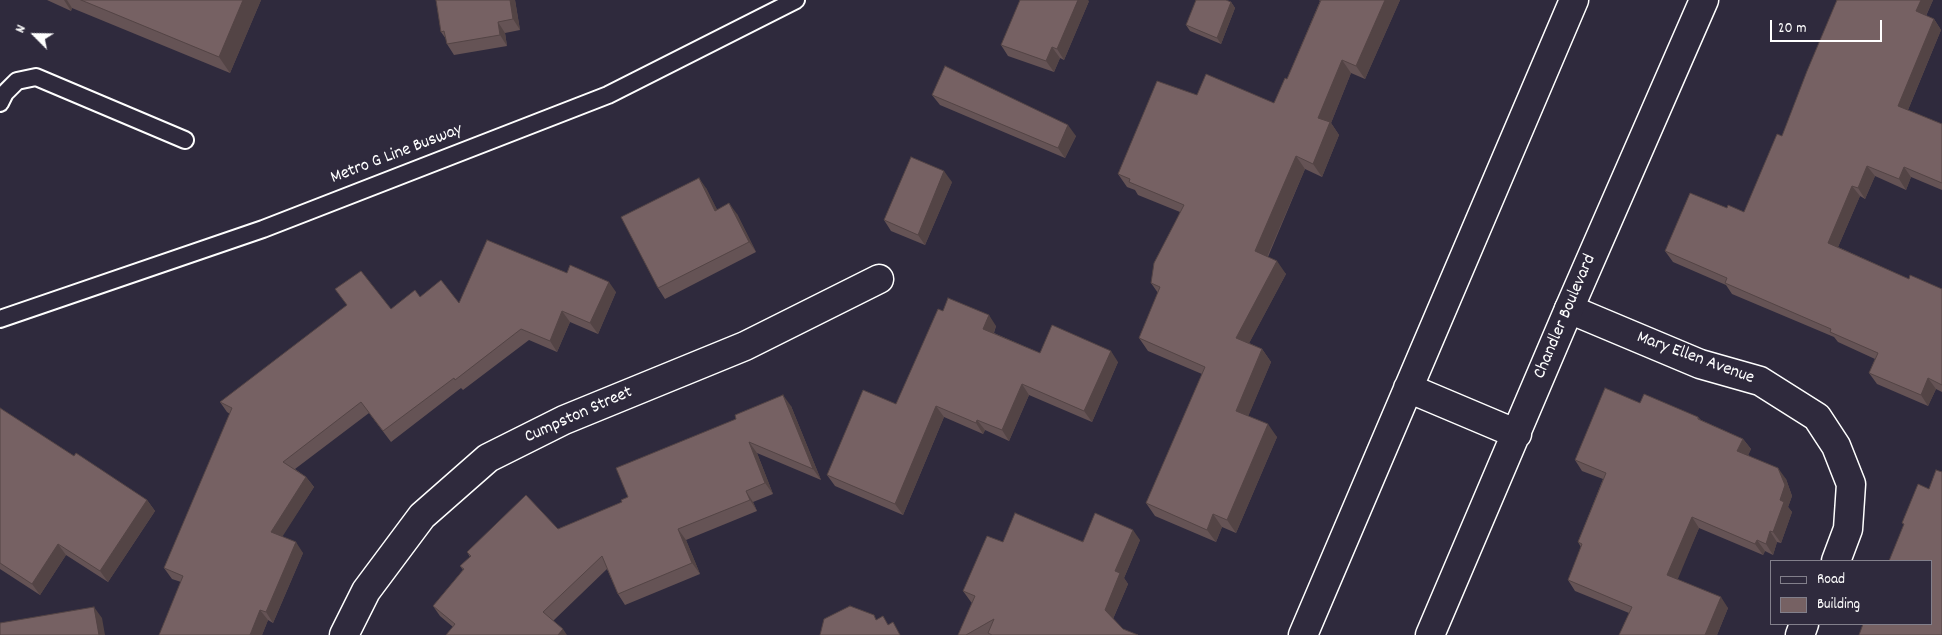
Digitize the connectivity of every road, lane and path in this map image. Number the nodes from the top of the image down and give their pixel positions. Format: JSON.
{"nodes":[{"id":1,"x":796,"y":0,"type":"edge"},
{"id":2,"x":1574,"y":0,"type":"edge"},
{"id":3,"x":1704,"y":0,"type":"edge"},
{"id":4,"x":0,"y":103,"type":"edge"},
{"id":5,"x":185,"y":140,"type":"dead end"},
{"id":6,"x":879,"y":279,"type":"dead end"},
{"id":7,"x":1569,"y":309,"type":"junction"},
{"id":8,"x":0,"y":319,"type":"edge"},
{"id":9,"x":1408,"y":388,"type":"junction"},
{"id":10,"x":1516,"y":434,"type":"junction"},
{"id":11,"x":1836,"y":560,"type":"edge"},
{"id":12,"x":344,"y":635,"type":"edge"},
{"id":13,"x":1303,"y":635,"type":"edge"},
{"id":14,"x":1430,"y":635,"type":"edge"}],
"edges":[{"from":1,"to":8,"type":"lane","name":"Metro G Line Busway"},
{"from":2,"to":9,"type":"street"},
{"from":3,"to":7,"type":"street","name":"Chandler Boulevard"},
{"from":4,"to":5,"type":"lane"},
{"from":6,"to":12,"type":"street","name":"Cumpston Street"},
{"from":7,"to":10,"type":"street","name":"Chandler Boulevard"},
{"from":7,"to":11,"type":"street","name":"Mary Ellen Avenue"},
{"from":9,"to":10,"type":"street"},
{"from":9,"to":13,"type":"street"},
{"from":10,"to":14,"type":"street","name":"Chandler Boulevard"}]}
